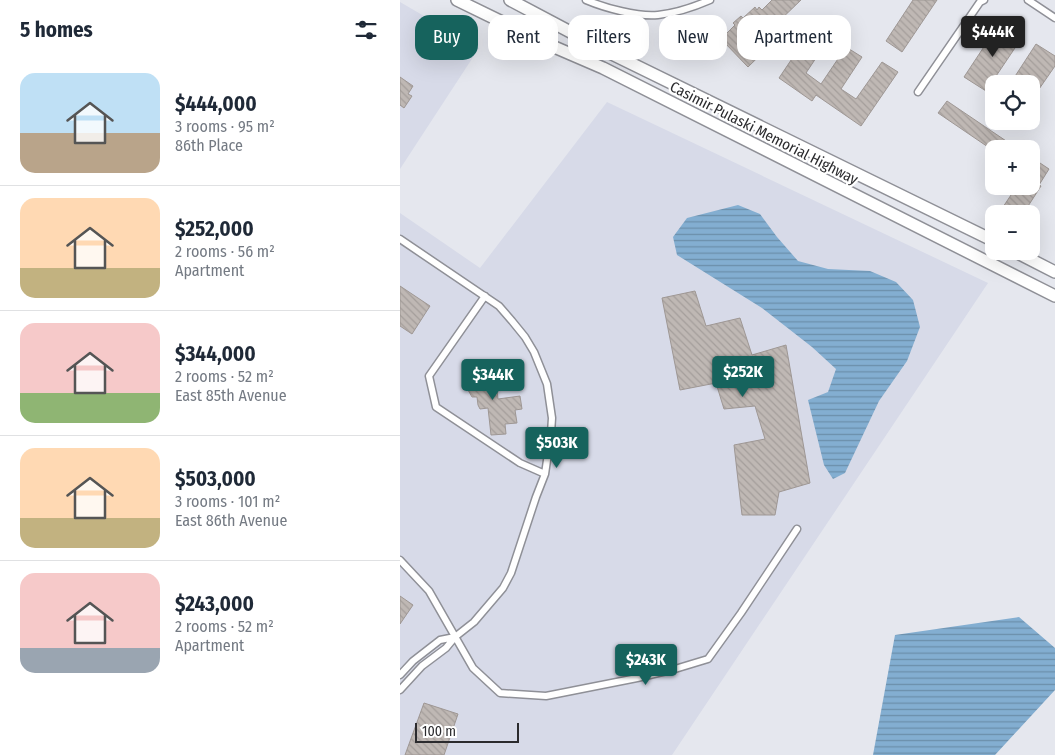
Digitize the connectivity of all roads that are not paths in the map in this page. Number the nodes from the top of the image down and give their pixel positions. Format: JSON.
{"nodes":[{"id":1,"x":458,"y":0,"type":"edge"},
{"id":2,"x":510,"y":0,"type":"edge"},
{"id":3,"x":586,"y":0,"type":"edge"},
{"id":4,"x":710,"y":0,"type":"edge"},
{"id":5,"x":984,"y":0,"type":"edge"},
{"id":6,"x":1028,"y":0,"type":"edge"},
{"id":7,"x":1055,"y":18,"type":"edge"},
{"id":8,"x":918,"y":92,"type":"dead end"},
{"id":9,"x":985,"y":237,"type":"edge"},
{"id":10,"x":400,"y":238,"type":"edge"},
{"id":11,"x":1032,"y":260,"type":"edge"},
{"id":12,"x":1055,"y":272,"type":"edge"},
{"id":13,"x":485,"y":296,"type":"junction"},
{"id":14,"x":1055,"y":296,"type":"edge"},
{"id":15,"x":546,"y":474,"type":"junction"},
{"id":16,"x":797,"y":529,"type":"dead end"},
{"id":17,"x":400,"y":560,"type":"edge"},
{"id":18,"x":455,"y":637,"type":"junction"},
{"id":19,"x":400,"y":675,"type":"edge"},
{"id":20,"x":400,"y":690,"type":"edge"}],
"edges":[{"from":1,"to":14,"type":"highway","name":"Casimir Pulaski Memorial Highway"},
{"from":2,"to":9,"type":"highway","name":"Casimir Pulaski Memorial Highway"},
{"from":3,"to":4,"type":"street"},
{"from":5,"to":8,"type":"street"},
{"from":6,"to":7,"type":"street"},
{"from":10,"to":13,"type":"street"},
{"from":11,"to":12,"type":"highway"},
{"from":13,"to":15,"type":"street"},
{"from":13,"to":15,"type":"street"},
{"from":15,"to":18,"type":"street"},
{"from":16,"to":18,"type":"street"},
{"from":17,"to":18,"type":"street"},
{"from":18,"to":19,"type":"street"},
{"from":18,"to":20,"type":"street"}]}
